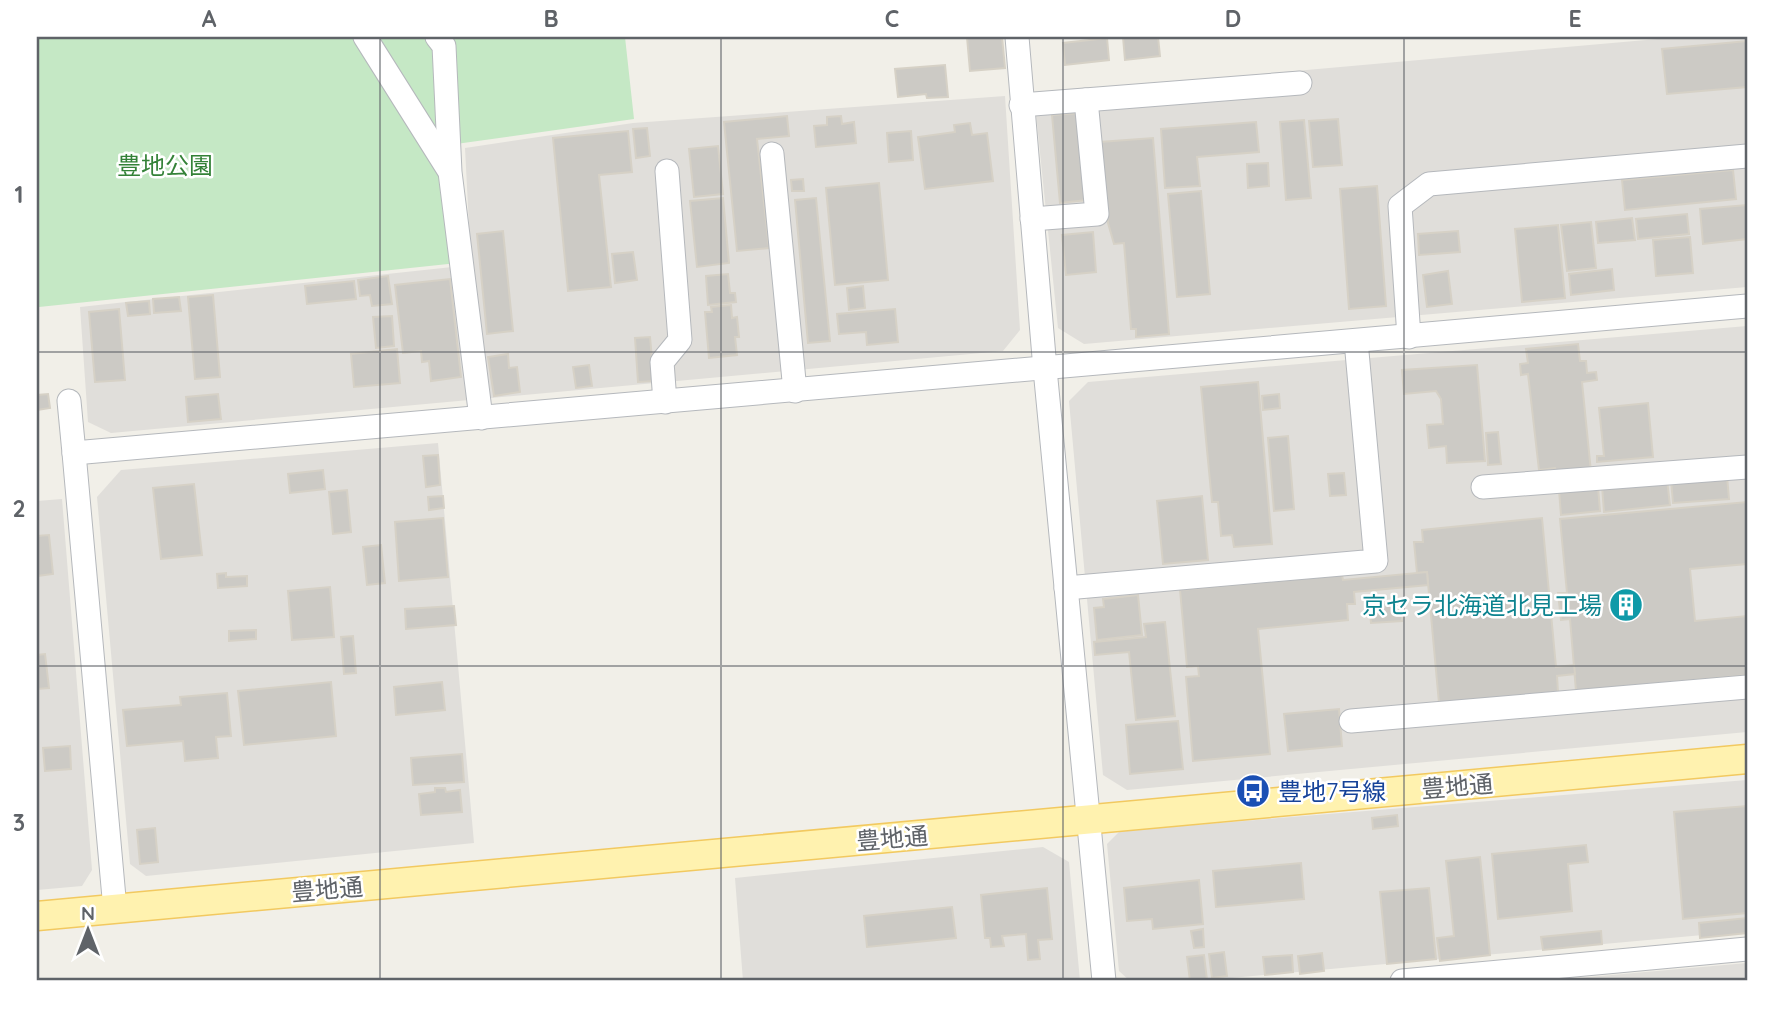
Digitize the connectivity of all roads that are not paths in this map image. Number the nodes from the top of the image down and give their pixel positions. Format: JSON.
{"nodes":[{"id":1,"x":365,"y":37,"type":"edge"},
{"id":2,"x":437,"y":37,"type":"edge"},
{"id":3,"x":1017,"y":37,"type":"edge"},
{"id":4,"x":1300,"y":83,"type":"dead end"},
{"id":5,"x":1086,"y":100,"type":"junction"},
{"id":6,"x":1021,"y":105,"type":"junction"},
{"id":7,"x":772,"y":154,"type":"dead end"},
{"id":8,"x":1747,"y":156,"type":"edge"},
{"id":9,"x":667,"y":171,"type":"dead end"},
{"id":10,"x":450,"y":172,"type":"junction"},
{"id":11,"x":1031,"y":219,"type":"junction"},
{"id":12,"x":1747,"y":306,"type":"edge"},
{"id":13,"x":1409,"y":337,"type":"junction"},
{"id":14,"x":1356,"y":341,"type":"junction"},
{"id":15,"x":1045,"y":369,"type":"junction"},
{"id":16,"x":796,"y":391,"type":"junction"},
{"id":17,"x":69,"y":401,"type":"dead end"},
{"id":18,"x":665,"y":402,"type":"junction"},
{"id":19,"x":481,"y":418,"type":"junction"},
{"id":20,"x":74,"y":453,"type":"junction"},
{"id":21,"x":1747,"y":467,"type":"edge"},
{"id":22,"x":1483,"y":487,"type":"dead end"},
{"id":23,"x":1066,"y":588,"type":"junction"},
{"id":24,"x":1747,"y":687,"type":"edge"},
{"id":25,"x":1351,"y":721,"type":"dead end"},
{"id":26,"x":1747,"y":759,"type":"edge"},
{"id":27,"x":1089,"y":820,"type":"junction"},
{"id":28,"x":115,"y":909,"type":"junction"},
{"id":29,"x":37,"y":916,"type":"edge"},
{"id":30,"x":1747,"y":949,"type":"edge"},
{"id":31,"x":1104,"y":981,"type":"edge"},
{"id":32,"x":1402,"y":981,"type":"edge"}],
"edges":[{"from":1,"to":10,"type":"street"},
{"from":2,"to":10,"type":"street"},
{"from":3,"to":6,"type":"street"},
{"from":4,"to":5,"type":"street"},
{"from":5,"to":6,"type":"street"},
{"from":5,"to":11,"type":"street"},
{"from":6,"to":11,"type":"street"},
{"from":7,"to":16,"type":"street"},
{"from":8,"to":13,"type":"street"},
{"from":9,"to":18,"type":"street"},
{"from":10,"to":19,"type":"street"},
{"from":11,"to":15,"type":"street"},
{"from":12,"to":13,"type":"street"},
{"from":13,"to":14,"type":"street"},
{"from":14,"to":15,"type":"street"},
{"from":14,"to":23,"type":"street"},
{"from":15,"to":16,"type":"street"},
{"from":15,"to":23,"type":"street"},
{"from":16,"to":18,"type":"street"},
{"from":17,"to":20,"type":"street"},
{"from":18,"to":19,"type":"street"},
{"from":19,"to":20,"type":"street"},
{"from":20,"to":28,"type":"street"},
{"from":21,"to":22,"type":"street"},
{"from":23,"to":27,"type":"street"},
{"from":24,"to":25,"type":"street"},
{"from":26,"to":27,"type":"main road","name":"豊地通"},
{"from":27,"to":28,"type":"main road","name":"豊地通"},
{"from":27,"to":31,"type":"street"},
{"from":28,"to":29,"type":"main road","name":"豊地通"},
{"from":30,"to":32,"type":"street"}]}
